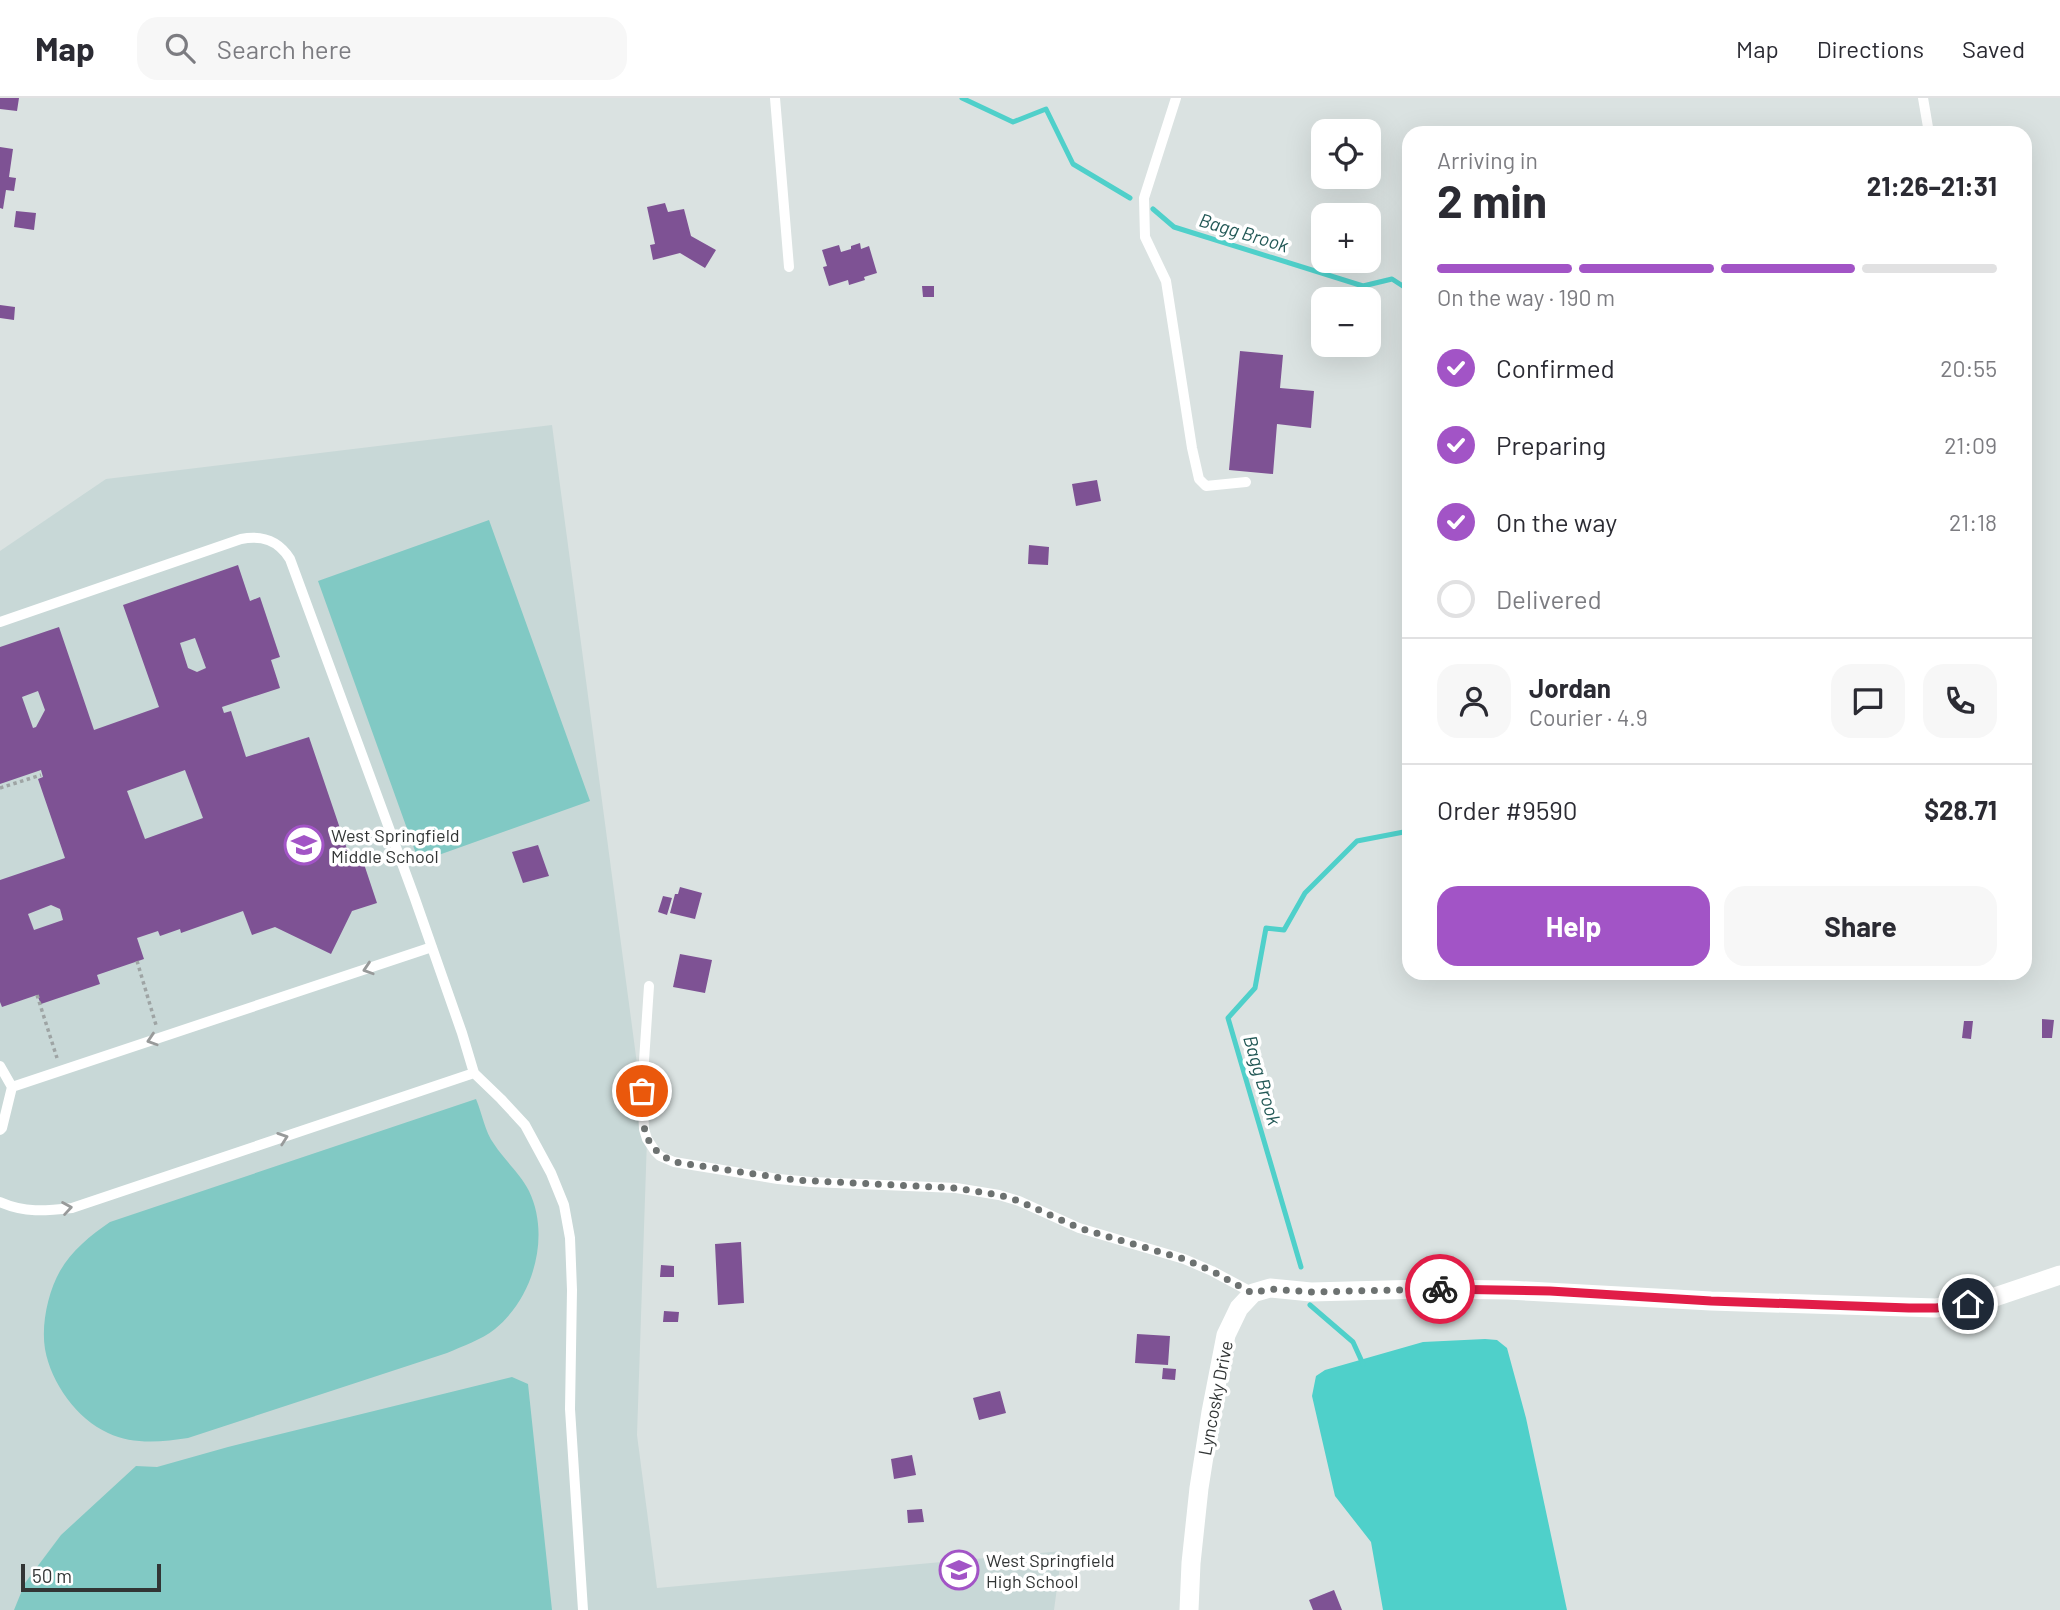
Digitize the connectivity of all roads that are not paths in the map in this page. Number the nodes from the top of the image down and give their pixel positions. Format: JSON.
{"nodes":[{"id":1,"x":775,"y":98,"type":"edge"},
{"id":2,"x":1176,"y":98,"type":"edge"},
{"id":3,"x":1923,"y":98,"type":"edge"},
{"id":4,"x":1928,"y":126,"type":"edge"},
{"id":5,"x":789,"y":267,"type":"dead end"},
{"id":6,"x":1246,"y":482,"type":"dead end"},
{"id":7,"x":0,"y":622,"type":"edge"},
{"id":8,"x":432,"y":947,"type":"junction"},
{"id":9,"x":649,"y":986,"type":"dead end"},
{"id":10,"x":0,"y":1066,"type":"edge"},
{"id":11,"x":474,"y":1073,"type":"junction"},
{"id":12,"x":12,"y":1087,"type":"junction"},
{"id":13,"x":0,"y":1130,"type":"edge"},
{"id":14,"x":0,"y":1202,"type":"edge"},
{"id":15,"x":2060,"y":1275,"type":"edge"},
{"id":16,"x":1252,"y":1293,"type":"junction"},
{"id":17,"x":583,"y":1610,"type":"edge"},
{"id":18,"x":1189,"y":1610,"type":"edge"}],
"edges":[{"from":1,"to":5,"type":"lane"},
{"from":2,"to":6,"type":"lane"},
{"from":3,"to":4,"type":"lane"},
{"from":7,"to":8,"type":"lane"},
{"from":8,"to":11,"type":"lane"},
{"from":8,"to":12,"type":"lane","one_way":true},
{"from":9,"to":16,"type":"lane"},
{"from":10,"to":12,"type":"lane"},
{"from":14,"to":11,"type":"lane","one_way":true},
{"from":11,"to":17,"type":"lane"},
{"from":12,"to":13,"type":"lane"},
{"from":15,"to":16,"type":"street"},
{"from":16,"to":18,"type":"street","name":"Lyncosky Drive"}]}
